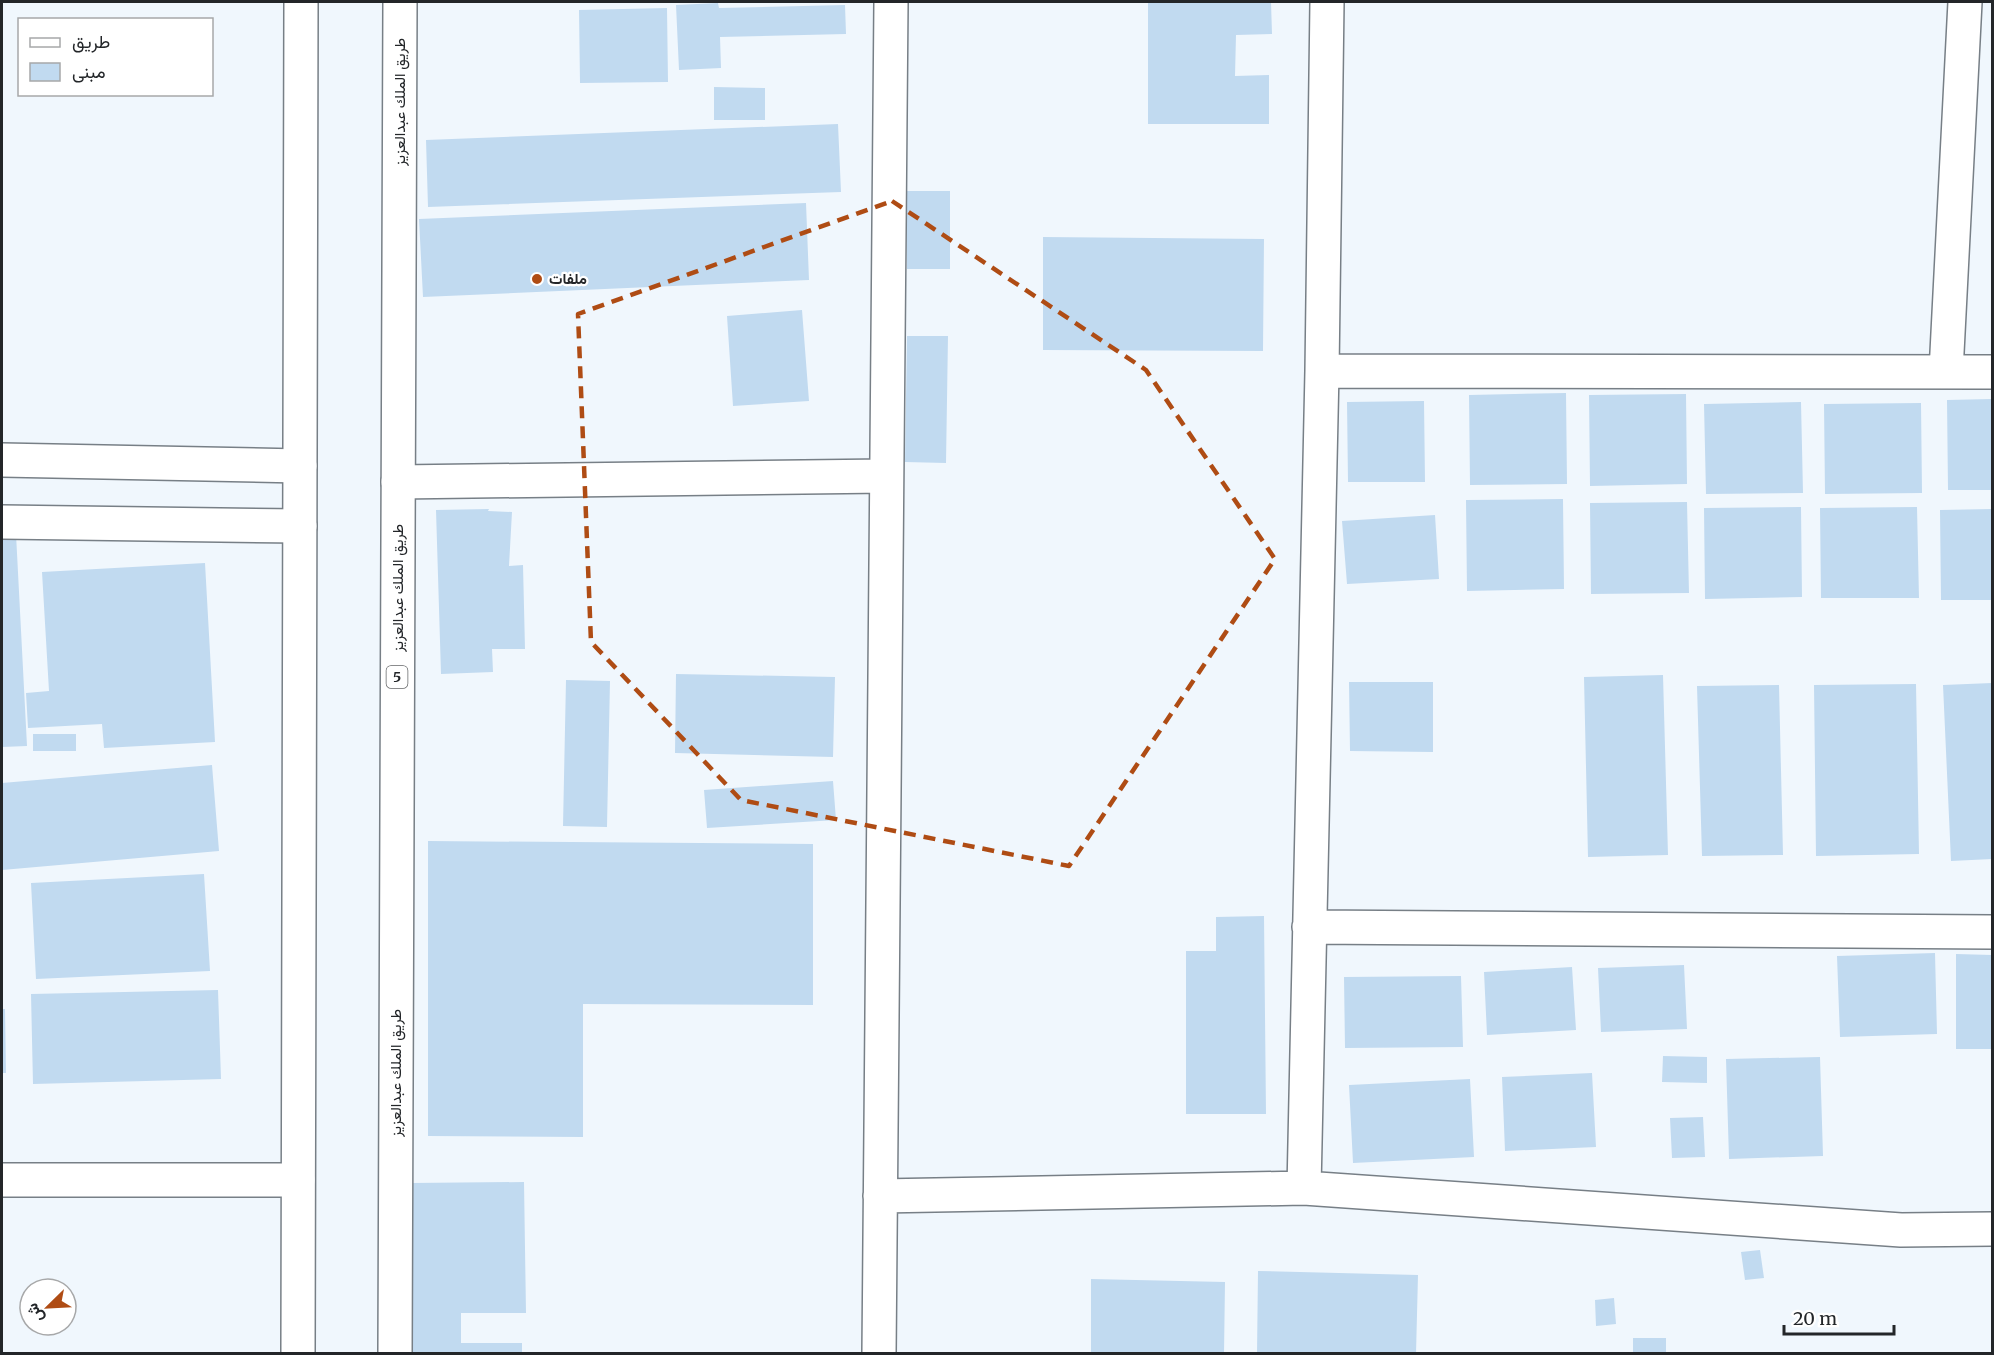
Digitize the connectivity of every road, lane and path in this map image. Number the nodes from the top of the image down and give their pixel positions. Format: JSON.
{"nodes":[{"id":1,"x":301,"y":2,"type":"edge"},
{"id":2,"x":400,"y":2,"type":"edge"},
{"id":3,"x":891,"y":2,"type":"edge"},
{"id":4,"x":1327,"y":2,"type":"edge"},
{"id":5,"x":1965,"y":2,"type":"edge"},
{"id":6,"x":1322,"y":370,"type":"junction"},
{"id":7,"x":1946,"y":372,"type":"junction"},
{"id":8,"x":1992,"y":372,"type":"edge"},
{"id":9,"x":2,"y":460,"type":"edge"},
{"id":10,"x":300,"y":466,"type":"junction"},
{"id":11,"x":886,"y":477,"type":"junction"},
{"id":12,"x":398,"y":482,"type":"junction"},
{"id":13,"x":2,"y":522,"type":"edge"},
{"id":14,"x":300,"y":526,"type":"junction"},
{"id":15,"x":1309,"y":927,"type":"junction"},
{"id":16,"x":1992,"y":932,"type":"edge"},
{"id":17,"x":2,"y":1180,"type":"edge"},
{"id":18,"x":298,"y":1180,"type":"junction"},
{"id":19,"x":1304,"y":1188,"type":"junction"},
{"id":20,"x":880,"y":1196,"type":"junction"},
{"id":21,"x":1992,"y":1230,"type":"edge"},
{"id":22,"x":298,"y":1353,"type":"edge"},
{"id":23,"x":395,"y":1353,"type":"edge"},
{"id":24,"x":879,"y":1353,"type":"edge"}],
"edges":[{"from":1,"to":10,"type":"main road"},
{"from":2,"to":12,"type":"main road","name":"طريق الملك عبدالعزيز","number":"5"},
{"from":3,"to":11,"type":"main road"},
{"from":4,"to":6,"type":"main road"},
{"from":5,"to":7,"type":"main road"},
{"from":6,"to":7,"type":"main road"},
{"from":6,"to":15,"type":"main road"},
{"from":7,"to":8,"type":"main road"},
{"from":9,"to":10,"type":"main road"},
{"from":10,"to":14,"type":"main road"},
{"from":11,"to":12,"type":"main road"},
{"from":11,"to":20,"type":"main road"},
{"from":12,"to":23,"type":"main road","name":"طريق الملك عبدالعزيز","number":"5"},
{"from":13,"to":14,"type":"main road"},
{"from":14,"to":18,"type":"main road"},
{"from":15,"to":16,"type":"main road"},
{"from":15,"to":19,"type":"main road"},
{"from":17,"to":18,"type":"main road"},
{"from":18,"to":22,"type":"main road"},
{"from":19,"to":20,"type":"main road"},
{"from":19,"to":21,"type":"main road"},
{"from":20,"to":24,"type":"main road"}]}
